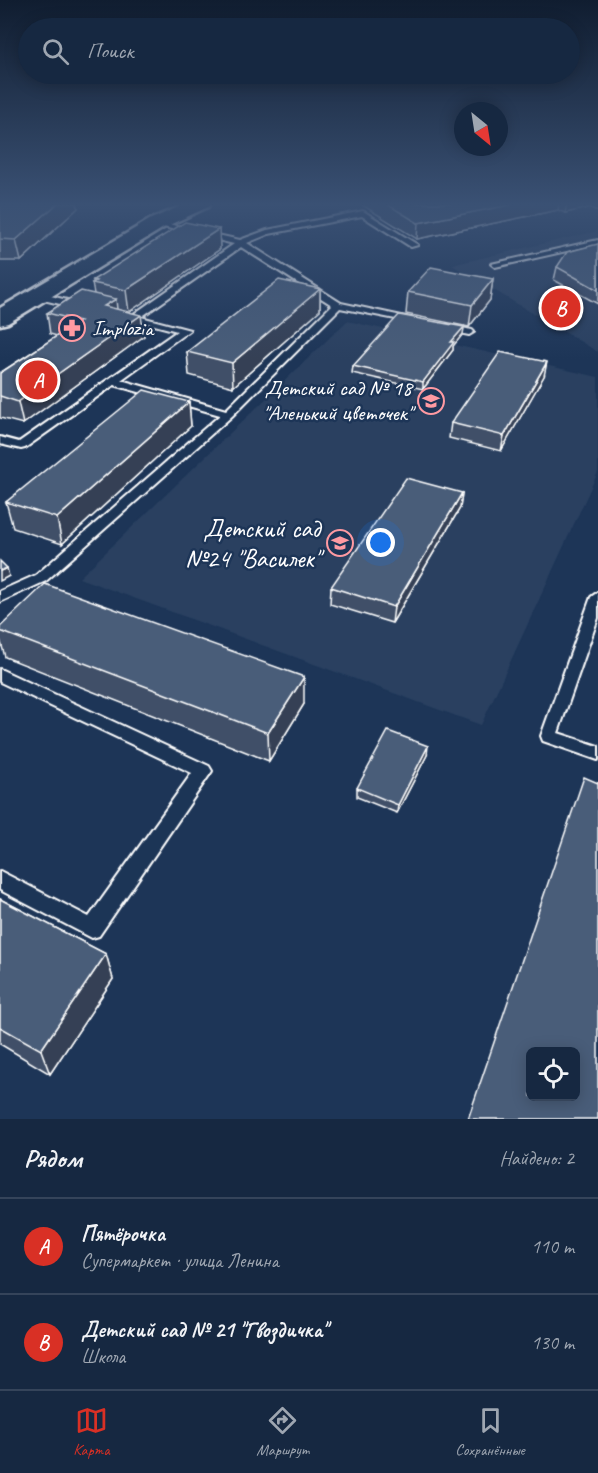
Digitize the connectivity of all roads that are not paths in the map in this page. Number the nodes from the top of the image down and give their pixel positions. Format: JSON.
{"nodes":[{"id":1,"x":105,"y":255,"type":"edge"},
{"id":2,"x":223,"y":255,"type":"edge"},
{"id":3,"x":260,"y":255,"type":"edge"},
{"id":4,"x":536,"y":255,"type":"edge"},
{"id":5,"x":495,"y":264,"type":"dead end"},
{"id":6,"x":38,"y":296,"type":"junction"},
{"id":7,"x":338,"y":305,"type":"junction"},
{"id":8,"x":92,"y":309,"type":"edge"},
{"id":9,"x":122,"y":316,"type":"edge"},
{"id":10,"x":0,"y":318,"type":"edge"},
{"id":11,"x":133,"y":318,"type":"junction"},
{"id":12,"x":425,"y":323,"type":"edge"},
{"id":13,"x":436,"y":326,"type":"edge"},
{"id":14,"x":469,"y":332,"type":"dead end"},
{"id":15,"x":111,"y":381,"type":"junction"},
{"id":16,"x":228,"y":414,"type":"junction"},
{"id":17,"x":0,"y":440,"type":"edge"},
{"id":18,"x":0,"y":597,"type":"edge"},
{"id":19,"x":598,"y":597,"type":"edge"},
{"id":20,"x":0,"y":675,"type":"edge"},
{"id":21,"x":598,"y":753,"type":"edge"},
{"id":22,"x":0,"y":880,"type":"edge"}],
"edges":[{"from":1,"to":6,"type":"main road"},
{"from":2,"to":11,"type":"lane"},
{"from":3,"to":7,"type":"lane"},
{"from":4,"to":5,"type":"lane"},
{"from":6,"to":8,"type":"lane"},
{"from":6,"to":10,"type":"main road"},
{"from":7,"to":12,"type":"lane"},
{"from":7,"to":16,"type":"lane"},
{"from":9,"to":11,"type":"lane"},
{"from":11,"to":15,"type":"lane"},
{"from":13,"to":14,"type":"lane"},
{"from":15,"to":16,"type":"lane"},
{"from":15,"to":17,"type":"lane"},
{"from":16,"to":18,"type":"lane"},
{"from":19,"to":21,"type":"lane"},
{"from":20,"to":22,"type":"lane"}]}
